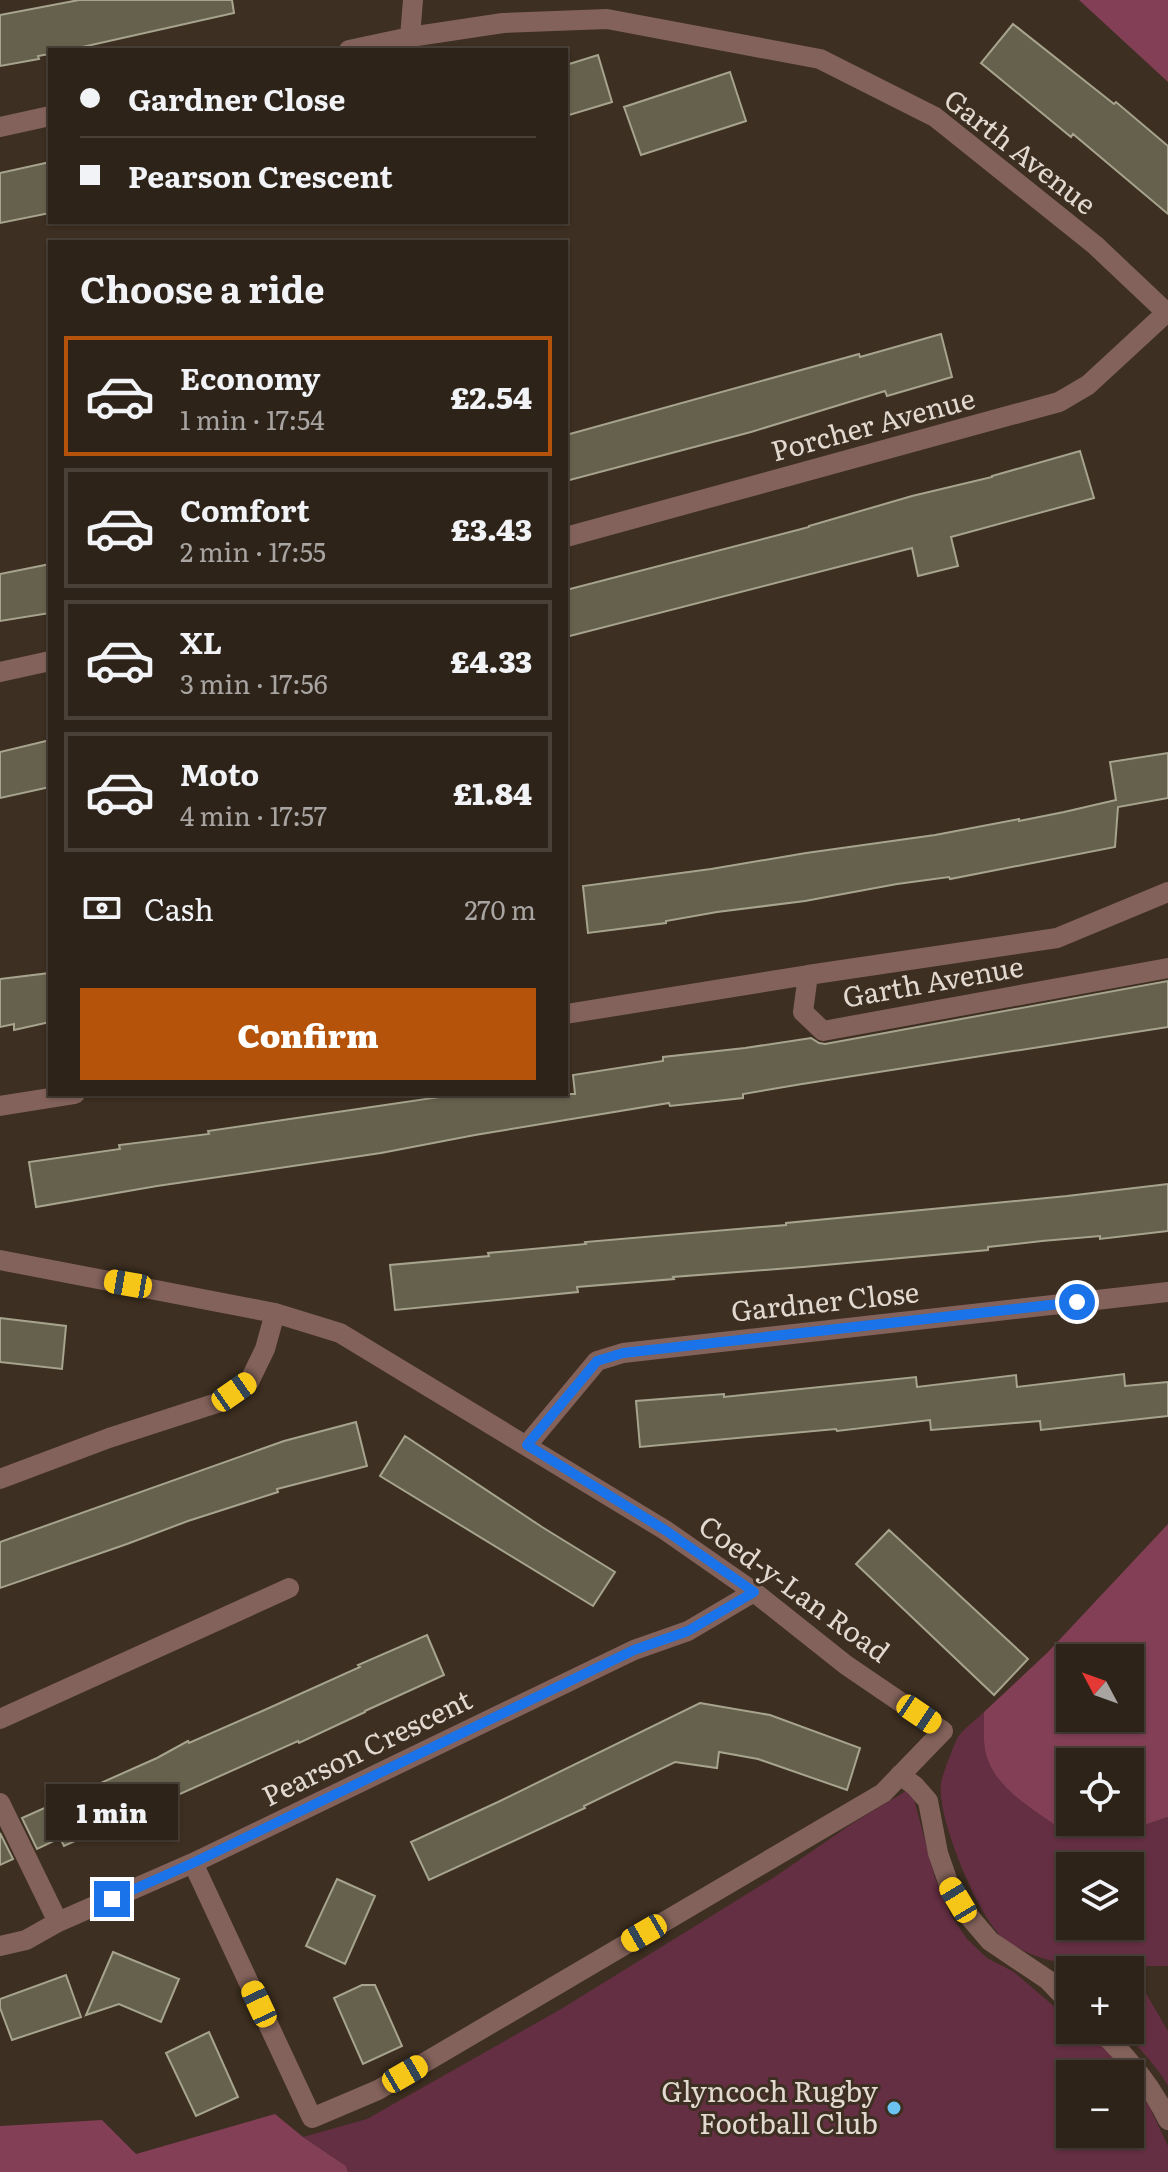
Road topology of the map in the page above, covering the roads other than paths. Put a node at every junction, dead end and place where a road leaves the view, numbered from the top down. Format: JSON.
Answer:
{"nodes":[{"id":1,"x":413,"y":0,"type":"edge"},
{"id":2,"x":410,"y":37,"type":"junction"},
{"id":3,"x":358,"y":48,"type":"edge"},
{"id":4,"x":48,"y":116,"type":"edge"},
{"id":5,"x":0,"y":127,"type":"edge"},
{"id":6,"x":1167,"y":313,"type":"edge"},
{"id":7,"x":568,"y":536,"type":"edge"},
{"id":8,"x":48,"y":661,"type":"edge"},
{"id":9,"x":0,"y":672,"type":"edge"},
{"id":10,"x":1168,"y":892,"type":"edge"},
{"id":11,"x":1168,"y":968,"type":"edge"},
{"id":12,"x":808,"y":975,"type":"junction"},
{"id":13,"x":568,"y":1014,"type":"edge"},
{"id":14,"x":62,"y":1096,"type":"edge"},
{"id":15,"x":0,"y":1106,"type":"edge"},
{"id":16,"x":0,"y":1260,"type":"edge"},
{"id":17,"x":1168,"y":1292,"type":"edge"},
{"id":18,"x":275,"y":1313,"type":"junction"},
{"id":19,"x":527,"y":1445,"type":"junction"},
{"id":20,"x":0,"y":1479,"type":"edge"},
{"id":21,"x":289,"y":1588,"type":"dead end"},
{"id":22,"x":754,"y":1592,"type":"junction"},
{"id":23,"x":0,"y":1719,"type":"edge"},
{"id":24,"x":900,"y":1775,"type":"junction"},
{"id":25,"x":0,"y":1803,"type":"edge"},
{"id":26,"x":193,"y":1863,"type":"junction"},
{"id":27,"x":58,"y":1922,"type":"junction"},
{"id":28,"x":0,"y":1946,"type":"edge"},
{"id":29,"x":1056,"y":1988,"type":"edge"},
{"id":30,"x":1113,"y":2044,"type":"edge"},
{"id":31,"x":1168,"y":2120,"type":"edge"}],
"edges":[{"from":1,"to":2,"type":"street"},
{"from":2,"to":3,"type":"street","name":"Garth Avenue"},
{"from":2,"to":6,"type":"street","name":"Garth Avenue"},
{"from":4,"to":5,"type":"street"},
{"from":6,"to":7,"type":"street","name":"Porcher Avenue"},
{"from":8,"to":9,"type":"street"},
{"from":10,"to":12,"type":"street"},
{"from":11,"to":12,"type":"street","name":"Garth Avenue"},
{"from":12,"to":13,"type":"street","name":"Garth Avenue"},
{"from":14,"to":15,"type":"street"},
{"from":16,"to":18,"type":"street","name":"Coed-y-Lan Road"},
{"from":17,"to":19,"type":"street","name":"Gardner Close"},
{"from":18,"to":19,"type":"street","name":"Coed-y-Lan Road"},
{"from":18,"to":20,"type":"street"},
{"from":19,"to":22,"type":"street","name":"Coed-y-Lan Road"},
{"from":21,"to":23,"type":"street"},
{"from":22,"to":24,"type":"street","name":"Coed-y-Lan Road"},
{"from":22,"to":26,"type":"street","name":"Pearson Crescent"},
{"from":24,"to":26,"type":"street","name":"Coed-y-Lan Road"},
{"from":24,"to":29,"type":"street"},
{"from":25,"to":27,"type":"street"},
{"from":26,"to":27,"type":"street","name":"Pearson Crescent"},
{"from":27,"to":28,"type":"street","name":"Pearson Crescent"},
{"from":30,"to":31,"type":"street"}]}
